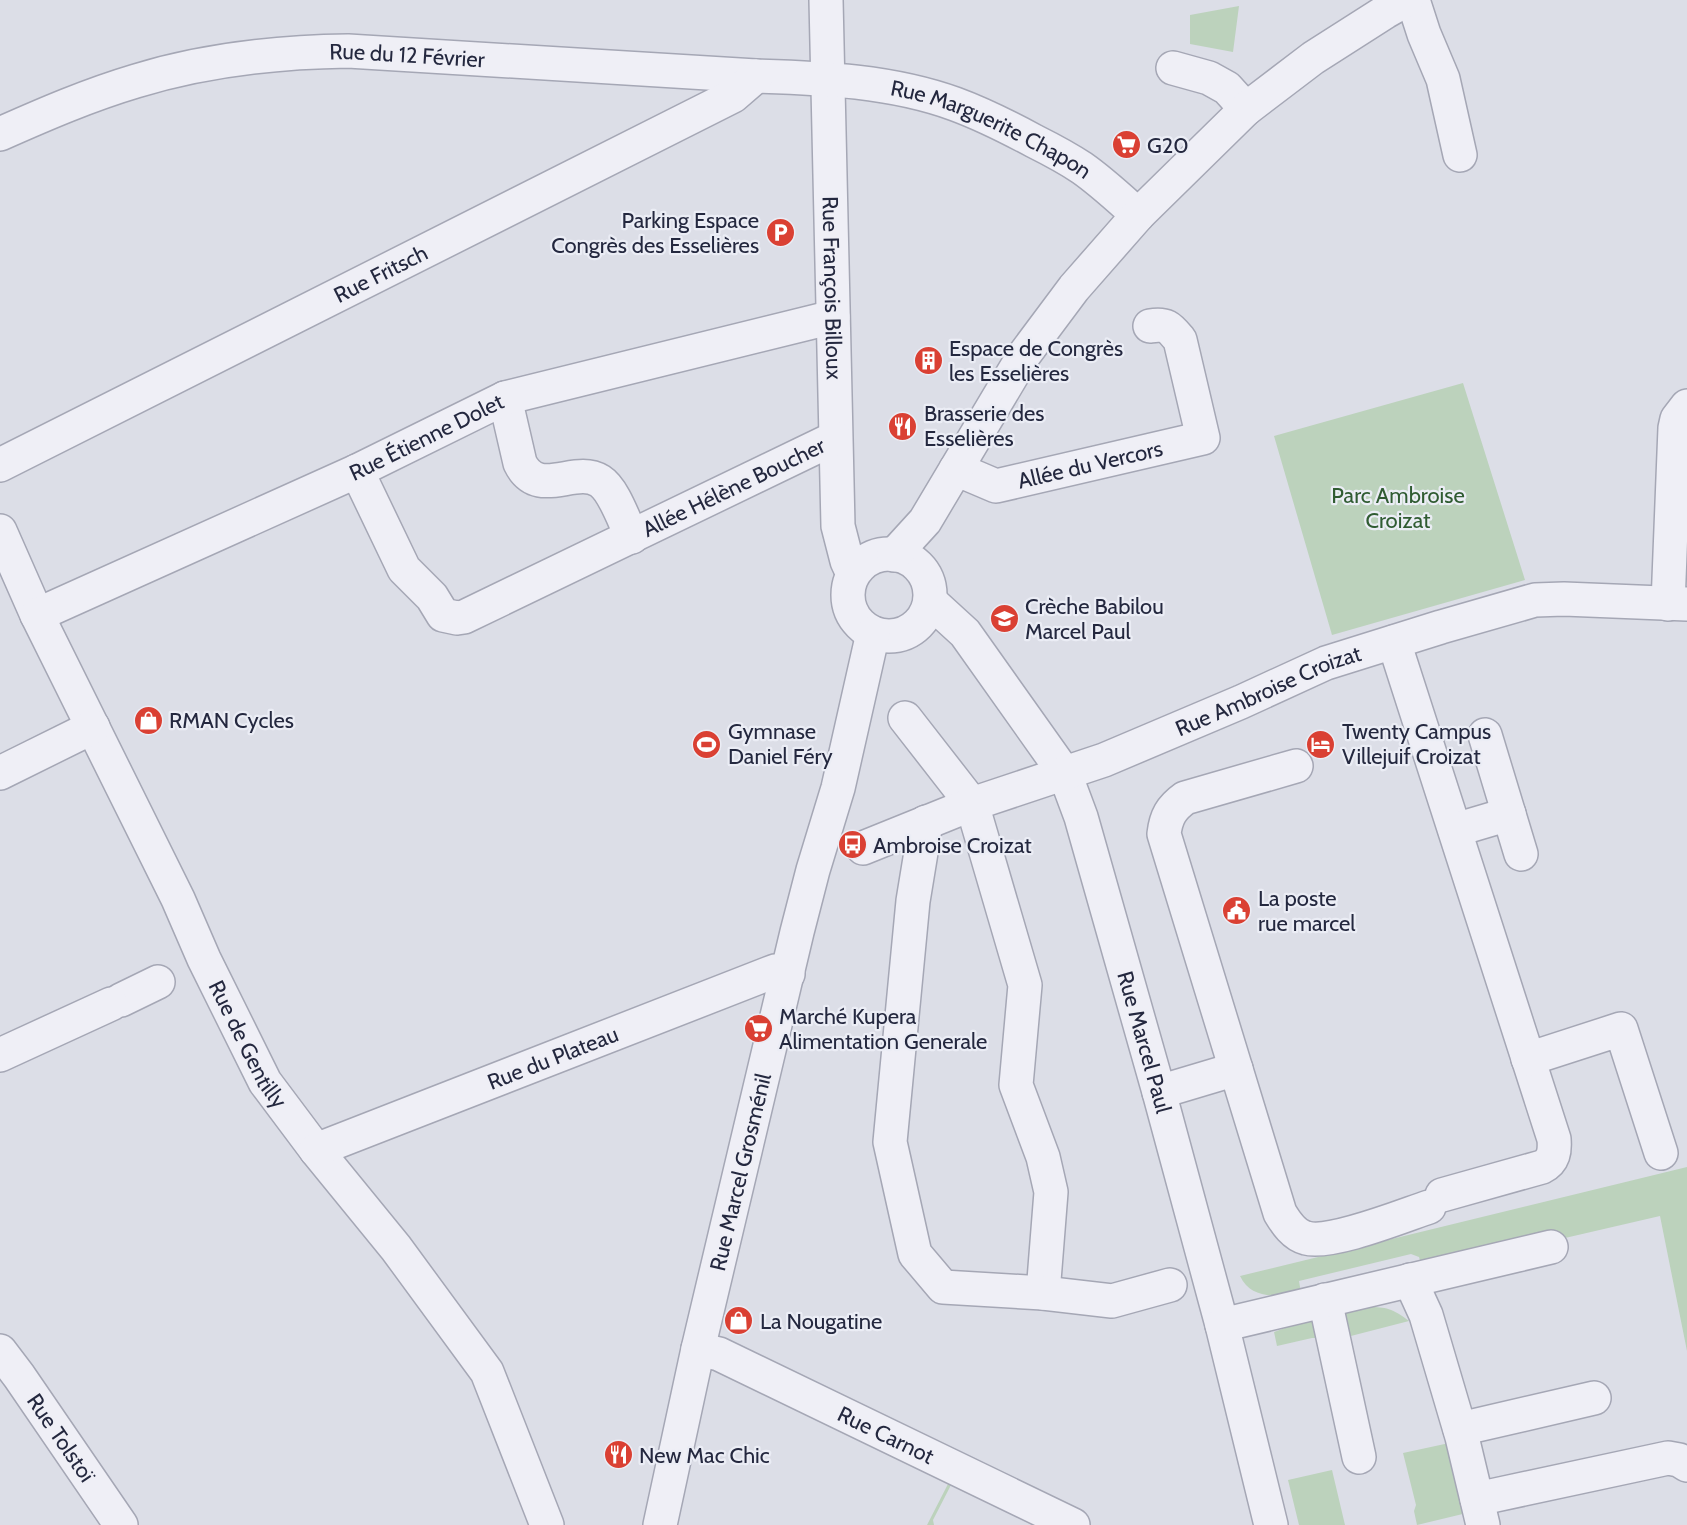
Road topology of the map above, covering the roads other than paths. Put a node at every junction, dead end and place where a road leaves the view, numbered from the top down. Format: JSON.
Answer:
{"nodes":[{"id":1,"x":826,"y":0,"type":"edge"},
{"id":2,"x":1406,"y":0,"type":"edge"},
{"id":3,"x":1413,"y":0,"type":"edge"},
{"id":4,"x":1173,"y":68,"type":"dead end"},
{"id":5,"x":756,"y":76,"type":"junction"},
{"id":6,"x":827,"y":79,"type":"junction"},
{"id":7,"x":1246,"y":110,"type":"junction"},
{"id":8,"x":0,"y":134,"type":"edge"},
{"id":9,"x":1460,"y":155,"type":"dead end"},
{"id":10,"x":1138,"y":215,"type":"junction"},
{"id":11,"x":833,"y":317,"type":"junction"},
{"id":12,"x":1150,"y":326,"type":"dead end"},
{"id":13,"x":505,"y":398,"type":"junction"},
{"id":14,"x":1687,"y":406,"type":"edge"},
{"id":15,"x":835,"y":438,"type":"junction"},
{"id":16,"x":0,"y":465,"type":"edge"},
{"id":17,"x":956,"y":469,"type":"junction"},
{"id":18,"x":357,"y":471,"type":"junction"},
{"id":19,"x":925,"y":521,"type":"junction"},
{"id":20,"x":632,"y":537,"type":"junction"},
{"id":21,"x":10,"y":554,"type":"edge"},
{"id":22,"x":894,"y":555,"type":"junction"},
{"id":23,"x":853,"y":574,"type":"junction"},
{"id":24,"x":927,"y":586,"type":"junction"},
{"id":25,"x":1678,"y":604,"type":"edge"},
{"id":26,"x":37,"y":615,"type":"junction"},
{"id":27,"x":873,"y":633,"type":"junction"},
{"id":28,"x":1394,"y":642,"type":"junction"},
{"id":29,"x":905,"y":718,"type":"dead end"},
{"id":30,"x":93,"y":727,"type":"junction"},
{"id":31,"x":1485,"y":735,"type":"dead end"},
{"id":32,"x":1296,"y":766,"type":"dead end"},
{"id":33,"x":0,"y":773,"type":"edge"},
{"id":34,"x":1065,"y":774,"type":"junction"},
{"id":35,"x":972,"y":804,"type":"junction"},
{"id":36,"x":1509,"y":814,"type":"junction"},
{"id":37,"x":926,"y":822,"type":"junction"},
{"id":38,"x":1455,"y":830,"type":"junction"},
{"id":39,"x":863,"y":848,"type":"dead end"},
{"id":40,"x":1521,"y":854,"type":"dead end"},
{"id":41,"x":788,"y":974,"type":"junction"},
{"id":42,"x":158,"y":982,"type":"dead end"},
{"id":43,"x":0,"y":1055,"type":"edge"},
{"id":44,"x":1528,"y":1059,"type":"junction"},
{"id":45,"x":1236,"y":1070,"type":"junction"},
{"id":46,"x":1159,"y":1092,"type":"junction"},
{"id":47,"x":316,"y":1150,"type":"junction"},
{"id":48,"x":1661,"y":1153,"type":"dead end"},
{"id":49,"x":1551,"y":1247,"type":"dead end"},
{"id":50,"x":1410,"y":1280,"type":"junction"},
{"id":51,"x":1170,"y":1285,"type":"dead end"},
{"id":52,"x":1043,"y":1293,"type":"junction"},
{"id":53,"x":1325,"y":1300,"type":"junction"},
{"id":54,"x":1222,"y":1325,"type":"junction"},
{"id":55,"x":698,"y":1349,"type":"junction"},
{"id":56,"x":6,"y":1369,"type":"edge"},
{"id":57,"x":1594,"y":1398,"type":"dead end"},
{"id":58,"x":1460,"y":1429,"type":"junction"},
{"id":59,"x":1359,"y":1456,"type":"dead end"},
{"id":60,"x":1687,"y":1465,"type":"edge"},
{"id":61,"x":1480,"y":1512,"type":"edge"},
{"id":62,"x":121,"y":1525,"type":"edge"},
{"id":63,"x":547,"y":1525,"type":"edge"},
{"id":64,"x":660,"y":1525,"type":"edge"},
{"id":65,"x":1073,"y":1525,"type":"edge"},
{"id":66,"x":1271,"y":1525,"type":"edge"}],
"edges":[{"from":1,"to":6,"type":"street","name":"Rue François Billoux"},
{"from":2,"to":7,"type":"street"},
{"from":3,"to":9,"type":"street"},
{"from":4,"to":7,"type":"street"},
{"from":5,"to":6,"type":"street","name":"Rue du 12 Février"},
{"from":5,"to":8,"type":"street","name":"Rue du 12 Février"},
{"from":5,"to":16,"type":"street","name":"Rue Fritsch"},
{"from":6,"to":10,"type":"street","name":"Rue Marguerite Chapon"},
{"from":6,"to":11,"type":"street","name":"Rue François Billoux"},
{"from":7,"to":10,"type":"street"},
{"from":10,"to":17,"type":"street"},
{"from":11,"to":13,"type":"street","name":"Rue Étienne Dolet"},
{"from":11,"to":15,"type":"street","name":"Rue François Billoux"},
{"from":12,"to":17,"type":"street","name":"Allée du Vercors"},
{"from":13,"to":18,"type":"street","name":"Rue Étienne Dolet"},
{"from":13,"to":20,"type":"street","name":"Allée Hélène Boucher"},
{"from":14,"to":25,"type":"street"},
{"from":15,"to":20,"type":"street","name":"Allée Hélène Boucher"},
{"from":15,"to":23,"type":"street","name":"Rue François Billoux"},
{"from":17,"to":19,"type":"street"},
{"from":18,"to":20,"type":"street","name":"Allée Hélène Boucher"},
{"from":18,"to":26,"type":"street","name":"Rue Étienne Dolet"},
{"from":19,"to":22,"type":"street"},
{"from":19,"to":24,"type":"street"},
{"from":21,"to":26,"type":"street","name":"Rue de Gentilly"},
{"from":22,"to":23,"type":"street"},
{"from":22,"to":24,"type":"street"},
{"from":23,"to":27,"type":"street"},
{"from":24,"to":27,"type":"street"},
{"from":24,"to":34,"type":"street","name":"Rue Marcel Paul"},
{"from":25,"to":28,"type":"street","name":"Rue Ambroise Croizat"},
{"from":26,"to":30,"type":"street","name":"Rue de Gentilly"},
{"from":27,"to":41,"type":"street","name":"Rue Marcel Grosménil"},
{"from":28,"to":34,"type":"street","name":"Rue Ambroise Croizat"},
{"from":28,"to":38,"type":"street"},
{"from":29,"to":35,"type":"street"},
{"from":30,"to":33,"type":"street"},
{"from":30,"to":47,"type":"street","name":"Rue de Gentilly"},
{"from":31,"to":36,"type":"street"},
{"from":32,"to":45,"type":"street"},
{"from":34,"to":35,"type":"street","name":"Rue Ambroise Croizat"},
{"from":34,"to":46,"type":"street","name":"Rue Marcel Paul"},
{"from":35,"to":37,"type":"street","name":"Rue Ambroise Croizat"},
{"from":35,"to":52,"type":"street"},
{"from":36,"to":38,"type":"street"},
{"from":36,"to":40,"type":"street"},
{"from":37,"to":39,"type":"street","name":"Rue Ambroise Croizat"},
{"from":37,"to":52,"type":"street"},
{"from":38,"to":44,"type":"street"},
{"from":41,"to":47,"type":"street","name":"Rue du Plateau"},
{"from":41,"to":55,"type":"street","name":"Rue Marcel Grosménil"},
{"from":42,"to":43,"type":"street"},
{"from":44,"to":45,"type":"street"},
{"from":44,"to":48,"type":"street"},
{"from":45,"to":46,"type":"street"},
{"from":46,"to":54,"type":"street","name":"Rue Marcel Paul"},
{"from":47,"to":63,"type":"street","name":"Rue de Gentilly"},
{"from":49,"to":50,"type":"street"},
{"from":50,"to":53,"type":"street"},
{"from":50,"to":58,"type":"street"},
{"from":51,"to":52,"type":"street"},
{"from":53,"to":54,"type":"street"},
{"from":53,"to":59,"type":"street"},
{"from":54,"to":66,"type":"street","name":"Rue Marcel Paul"},
{"from":55,"to":64,"type":"street","name":"Rue Marcel Grosménil"},
{"from":55,"to":65,"type":"street","name":"Rue Carnot"},
{"from":56,"to":62,"type":"street","name":"Rue Tolstoï"},
{"from":57,"to":58,"type":"street"},
{"from":58,"to":61,"type":"street"},
{"from":60,"to":61,"type":"street"}]}
